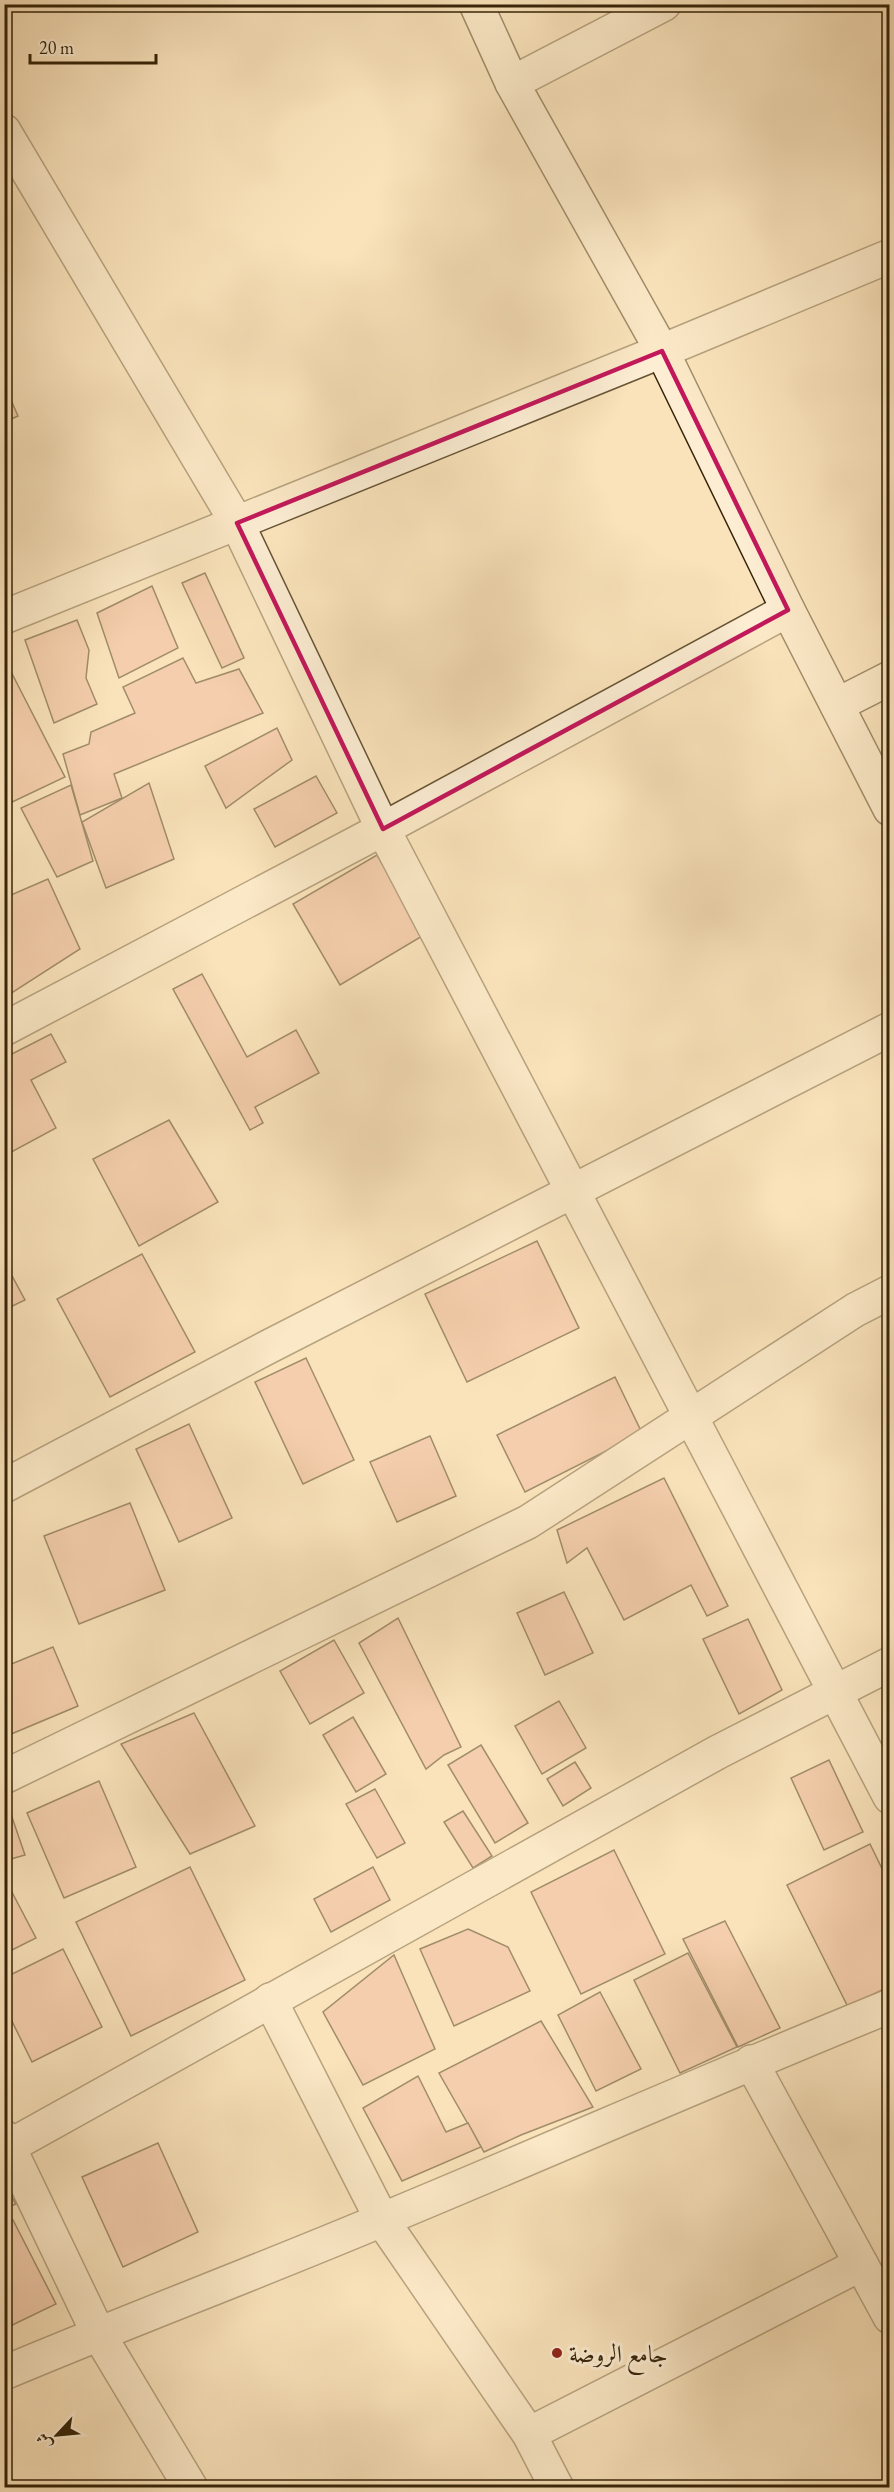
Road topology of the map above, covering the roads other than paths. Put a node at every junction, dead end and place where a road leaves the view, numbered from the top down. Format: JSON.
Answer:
{"nodes":[{"id":1,"x":476,"y":4,"type":"edge"},
{"id":2,"x":664,"y":4,"type":"edge"},
{"id":3,"x":512,"y":83,"type":"junction"},
{"id":4,"x":4,"y":131,"type":"edge"},
{"id":5,"x":890,"y":256,"type":"edge"},
{"id":6,"x":662,"y":351,"type":"junction"},
{"id":7,"x":237,"y":523,"type":"junction"},
{"id":8,"x":788,"y":610,"type":"junction"},
{"id":9,"x":4,"y":617,"type":"edge"},
{"id":10,"x":890,"y":678,"type":"edge"},
{"id":11,"x":837,"y":705,"type":"junction"},
{"id":12,"x":890,"y":808,"type":"edge"},
{"id":13,"x":383,"y":829,"type":"junction"},
{"id":14,"x":4,"y":1029,"type":"edge"},
{"id":15,"x":890,"y":1029,"type":"edge"},
{"id":16,"x":574,"y":1191,"type":"junction"},
{"id":17,"x":890,"y":1292,"type":"edge"},
{"id":18,"x":691,"y":1416,"type":"junction"},
{"id":19,"x":4,"y":1486,"type":"edge"},
{"id":20,"x":890,"y":1664,"type":"edge"},
{"id":21,"x":835,"y":1692,"type":"junction"},
{"id":22,"x":4,"y":1777,"type":"edge"},
{"id":23,"x":890,"y":1797,"type":"edge"},
{"id":24,"x":270,"y":2000,"type":"junction"},
{"id":25,"x":890,"y":2006,"type":"edge"},
{"id":26,"x":751,"y":2062,"type":"junction"},
{"id":27,"x":7,"y":2142,"type":"edge"},
{"id":28,"x":382,"y":2220,"type":"junction"},
{"id":29,"x":861,"y":2264,"type":"junction"},
{"id":30,"x":890,"y":2318,"type":"edge"},
{"id":31,"x":98,"y":2333,"type":"junction"},
{"id":32,"x":4,"y":2373,"type":"edge"},
{"id":33,"x":529,"y":2434,"type":"junction"},
{"id":34,"x":191,"y":2487,"type":"edge"},
{"id":35,"x":557,"y":2487,"type":"edge"}],
"edges":[{"from":1,"to":3,"type":"street"},
{"from":2,"to":3,"type":"street"},
{"from":3,"to":6,"type":"street"},
{"from":4,"to":7,"type":"street"},
{"from":5,"to":6,"type":"street"},
{"from":6,"to":7,"type":"street"},
{"from":6,"to":8,"type":"street"},
{"from":7,"to":9,"type":"street"},
{"from":7,"to":13,"type":"street"},
{"from":8,"to":11,"type":"street"},
{"from":8,"to":13,"type":"street"},
{"from":10,"to":11,"type":"street"},
{"from":11,"to":12,"type":"street"},
{"from":13,"to":14,"type":"street"},
{"from":13,"to":16,"type":"street"},
{"from":15,"to":16,"type":"street"},
{"from":16,"to":18,"type":"street"},
{"from":16,"to":19,"type":"street"},
{"from":17,"to":18,"type":"street"},
{"from":18,"to":21,"type":"street"},
{"from":18,"to":22,"type":"street"},
{"from":20,"to":21,"type":"street"},
{"from":21,"to":23,"type":"street"},
{"from":21,"to":24,"type":"street"},
{"from":24,"to":27,"type":"street"},
{"from":24,"to":28,"type":"street"},
{"from":25,"to":26,"type":"street"},
{"from":26,"to":28,"type":"street"},
{"from":26,"to":29,"type":"street"},
{"from":27,"to":31,"type":"street"},
{"from":28,"to":31,"type":"street"},
{"from":28,"to":33,"type":"street"},
{"from":29,"to":30,"type":"street"},
{"from":29,"to":33,"type":"street"},
{"from":31,"to":32,"type":"street"},
{"from":31,"to":34,"type":"street"},
{"from":33,"to":35,"type":"street"}]}
